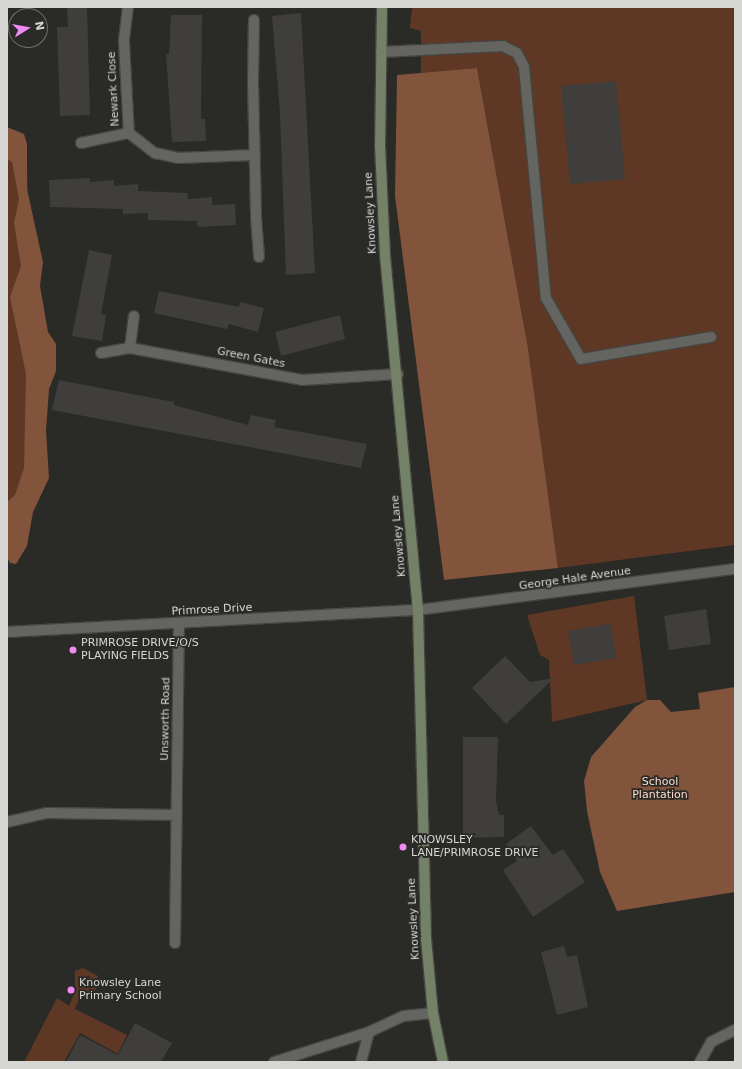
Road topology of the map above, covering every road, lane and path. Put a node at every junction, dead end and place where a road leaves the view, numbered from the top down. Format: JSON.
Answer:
{"nodes":[{"id":1,"x":128,"y":7,"type":"edge"},
{"id":2,"x":382,"y":7,"type":"edge"},
{"id":3,"x":254,"y":20,"type":"dead end"},
{"id":4,"x":381,"y":52,"type":"junction"},
{"id":5,"x":129,"y":133,"type":"junction"},
{"id":6,"x":81,"y":143,"type":"dead end"},
{"id":7,"x":255,"y":155,"type":"junction"},
{"id":8,"x":259,"y":257,"type":"dead end"},
{"id":9,"x":134,"y":316,"type":"dead end"},
{"id":10,"x":711,"y":337,"type":"dead end"},
{"id":11,"x":130,"y":348,"type":"junction"},
{"id":12,"x":101,"y":354,"type":"dead end"},
{"id":13,"x":398,"y":374,"type":"junction"},
{"id":14,"x":735,"y":569,"type":"edge"},
{"id":15,"x":418,"y":610,"type":"junction"},
{"id":16,"x":179,"y":623,"type":"junction"},
{"id":17,"x":7,"y":632,"type":"edge"},
{"id":18,"x":177,"y":815,"type":"junction"},
{"id":19,"x":7,"y":822,"type":"edge"},
{"id":20,"x":176,"y":943,"type":"dead end"},
{"id":21,"x":433,"y":1013,"type":"junction"},
{"id":22,"x":735,"y":1030,"type":"edge"},
{"id":23,"x":369,"y":1032,"type":"junction"},
{"id":24,"x":274,"y":1062,"type":"edge"},
{"id":25,"x":361,"y":1062,"type":"edge"},
{"id":26,"x":443,"y":1062,"type":"edge"},
{"id":27,"x":700,"y":1062,"type":"edge"}],
"edges":[{"from":1,"to":5,"type":"street","name":"Newark Close"},
{"from":2,"to":4,"type":"main road","name":"Knowsley Lane"},
{"from":3,"to":7,"type":"street"},
{"from":4,"to":10,"type":"street"},
{"from":4,"to":13,"type":"main road","name":"Knowsley Lane"},
{"from":5,"to":6,"type":"street"},
{"from":5,"to":7,"type":"street","name":"Newark Close"},
{"from":7,"to":8,"type":"street"},
{"from":9,"to":11,"type":"street"},
{"from":11,"to":12,"type":"street","name":"Green Gates"},
{"from":11,"to":13,"type":"street","name":"Green Gates"},
{"from":13,"to":15,"type":"main road","name":"Knowsley Lane"},
{"from":14,"to":15,"type":"street","name":"George Hale Avenue"},
{"from":15,"to":16,"type":"street","name":"Primrose Drive"},
{"from":15,"to":21,"type":"main road","name":"Knowsley Lane"},
{"from":16,"to":17,"type":"street","name":"Primrose Drive"},
{"from":16,"to":18,"type":"street","name":"Unsworth Road"},
{"from":18,"to":19,"type":"street"},
{"from":18,"to":20,"type":"street","name":"Unsworth Road"},
{"from":21,"to":23,"type":"street"},
{"from":21,"to":26,"type":"main road","name":"Knowsley Lane"},
{"from":22,"to":27,"type":"street"},
{"from":23,"to":24,"type":"street"},
{"from":23,"to":25,"type":"street"}]}
